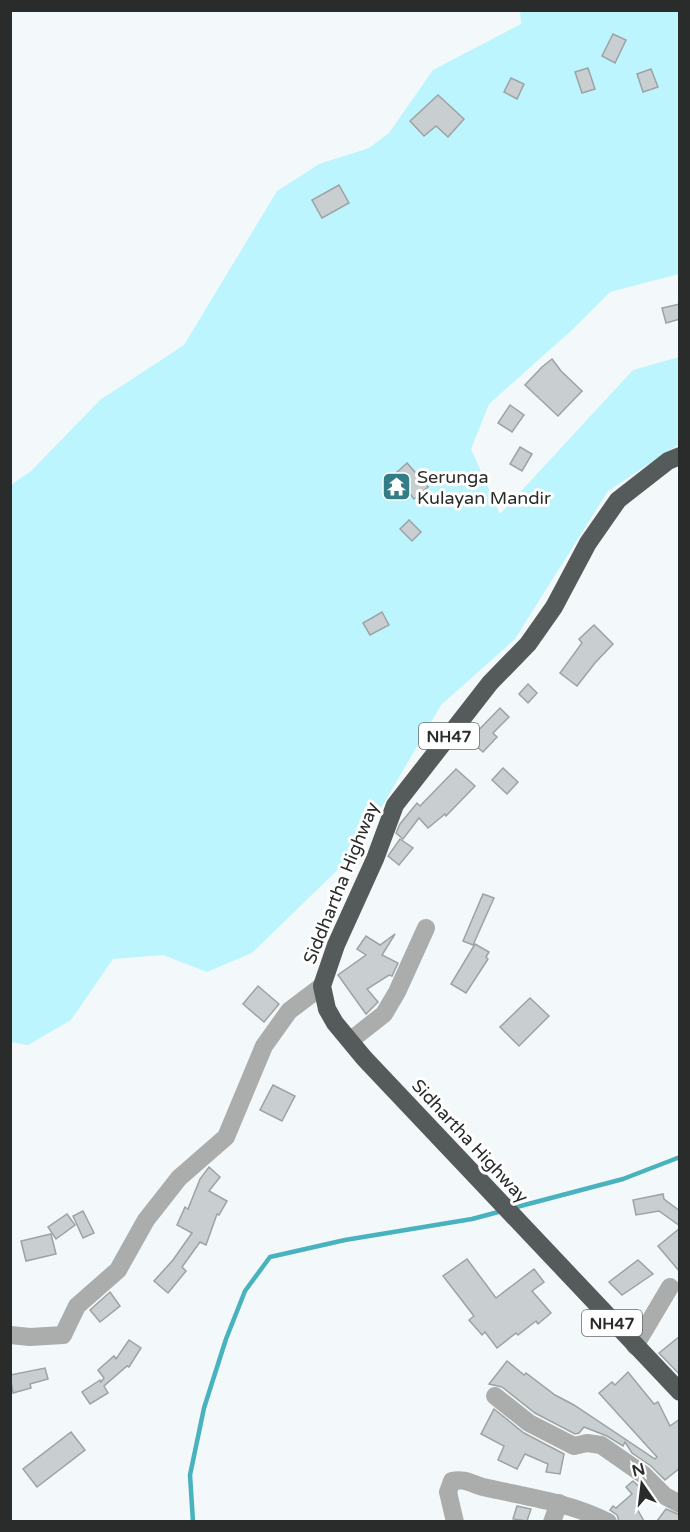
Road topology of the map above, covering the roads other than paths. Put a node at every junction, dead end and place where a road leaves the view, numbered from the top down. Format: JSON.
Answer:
{"nodes":[{"id":1,"x":680,"y":456,"type":"edge"},
{"id":2,"x":426,"y":928,"type":"dead end"},
{"id":3,"x":322,"y":986,"type":"junction"},
{"id":4,"x":351,"y":1040,"type":"junction"},
{"id":5,"x":364,"y":1058,"type":"joint"},
{"id":6,"x":670,"y":1287,"type":"dead end"},
{"id":7,"x":10,"y":1335,"type":"edge"},
{"id":8,"x":635,"y":1346,"type":"junction"},
{"id":9,"x":680,"y":1392,"type":"edge"},
{"id":10,"x":495,"y":1396,"type":"dead end"},
{"id":11,"x":559,"y":1503,"type":"junction"},
{"id":12,"x":680,"y":1504,"type":"edge"},
{"id":13,"x":455,"y":1521,"type":"edge"},
{"id":14,"x":552,"y":1521,"type":"edge"},
{"id":15,"x":608,"y":1521,"type":"edge"}],
"edges":[{"from":1,"to":3,"type":"highway","name":"Siddhartha Highway","number":"NH47"},
{"from":2,"to":4,"type":"street"},
{"from":3,"to":4,"type":"highway","name":"Siddhartha Highway","number":"NH47"},
{"from":3,"to":7,"type":"street"},
{"from":4,"to":5,"type":"highway","name":"Siddhartha Highway","number":"NH47"},
{"from":5,"to":8,"type":"highway","name":"Sidhartha Highway","number":"NH47"},
{"from":6,"to":8,"type":"street"},
{"from":8,"to":9,"type":"highway","number":"NH47"},
{"from":10,"to":12,"type":"street"},
{"from":11,"to":13,"type":"street"},
{"from":11,"to":14,"type":"street"},
{"from":11,"to":15,"type":"street"}]}
